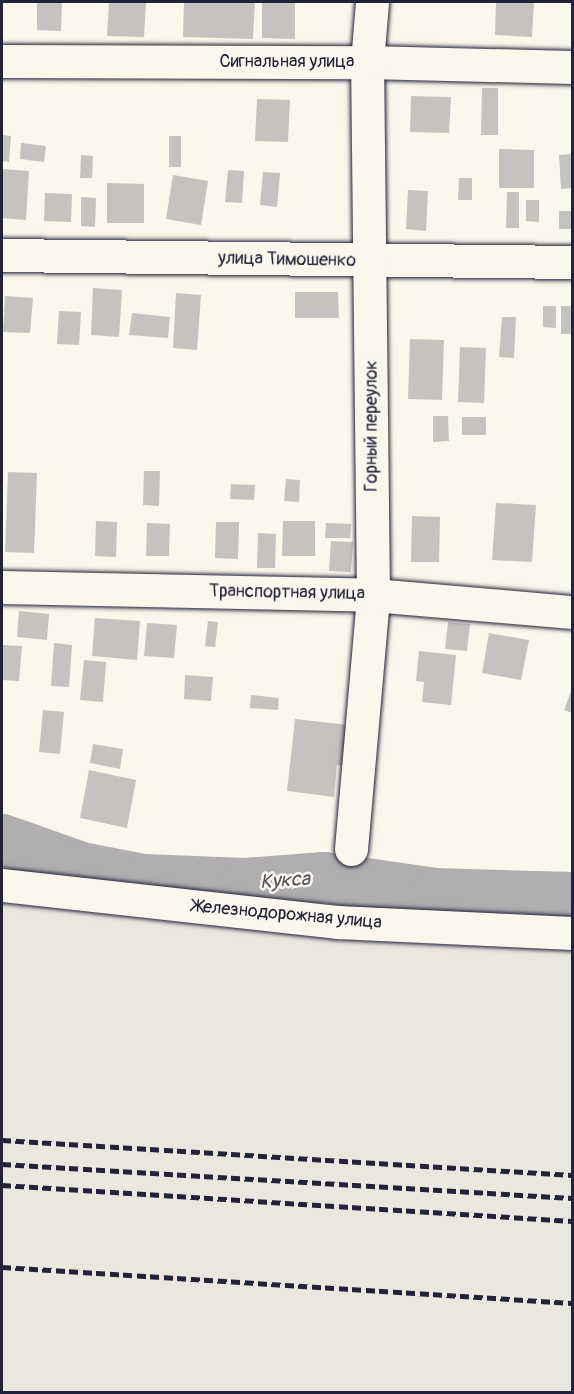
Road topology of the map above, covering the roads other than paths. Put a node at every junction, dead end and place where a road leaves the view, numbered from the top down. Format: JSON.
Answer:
{"nodes":[{"id":1,"x":372,"y":2,"type":"edge"},
{"id":2,"x":2,"y":61,"type":"edge"},
{"id":3,"x":367,"y":62,"type":"junction"},
{"id":4,"x":573,"y":67,"type":"edge"},
{"id":5,"x":2,"y":255,"type":"edge"},
{"id":6,"x":573,"y":261,"type":"edge"},
{"id":7,"x":372,"y":262,"type":"junction"},
{"id":8,"x":2,"y":587,"type":"edge"},
{"id":9,"x":373,"y":595,"type":"junction"},
{"id":10,"x":573,"y":612,"type":"edge"},
{"id":11,"x":351,"y":849,"type":"dead end"},
{"id":12,"x":2,"y":885,"type":"edge"},
{"id":13,"x":573,"y":933,"type":"edge"}],
"edges":[{"from":1,"to":3,"type":"street","name":"Горный переулок"},
{"from":2,"to":3,"type":"street","name":"Сигнальная улица"},
{"from":3,"to":4,"type":"street","name":"Сигнальная улица"},
{"from":3,"to":7,"type":"street","name":"Горный переулок"},
{"from":5,"to":7,"type":"street","name":"улица Тимошенко"},
{"from":6,"to":7,"type":"street","name":"улица Тимошенко"},
{"from":7,"to":9,"type":"street","name":"Горный переулок"},
{"from":8,"to":9,"type":"street","name":"Транспортная улица"},
{"from":9,"to":10,"type":"street","name":"Транспортная улица"},
{"from":9,"to":11,"type":"street","name":"Горный переулок"},
{"from":12,"to":13,"type":"street","name":"Железнодорожная улица"}]}
